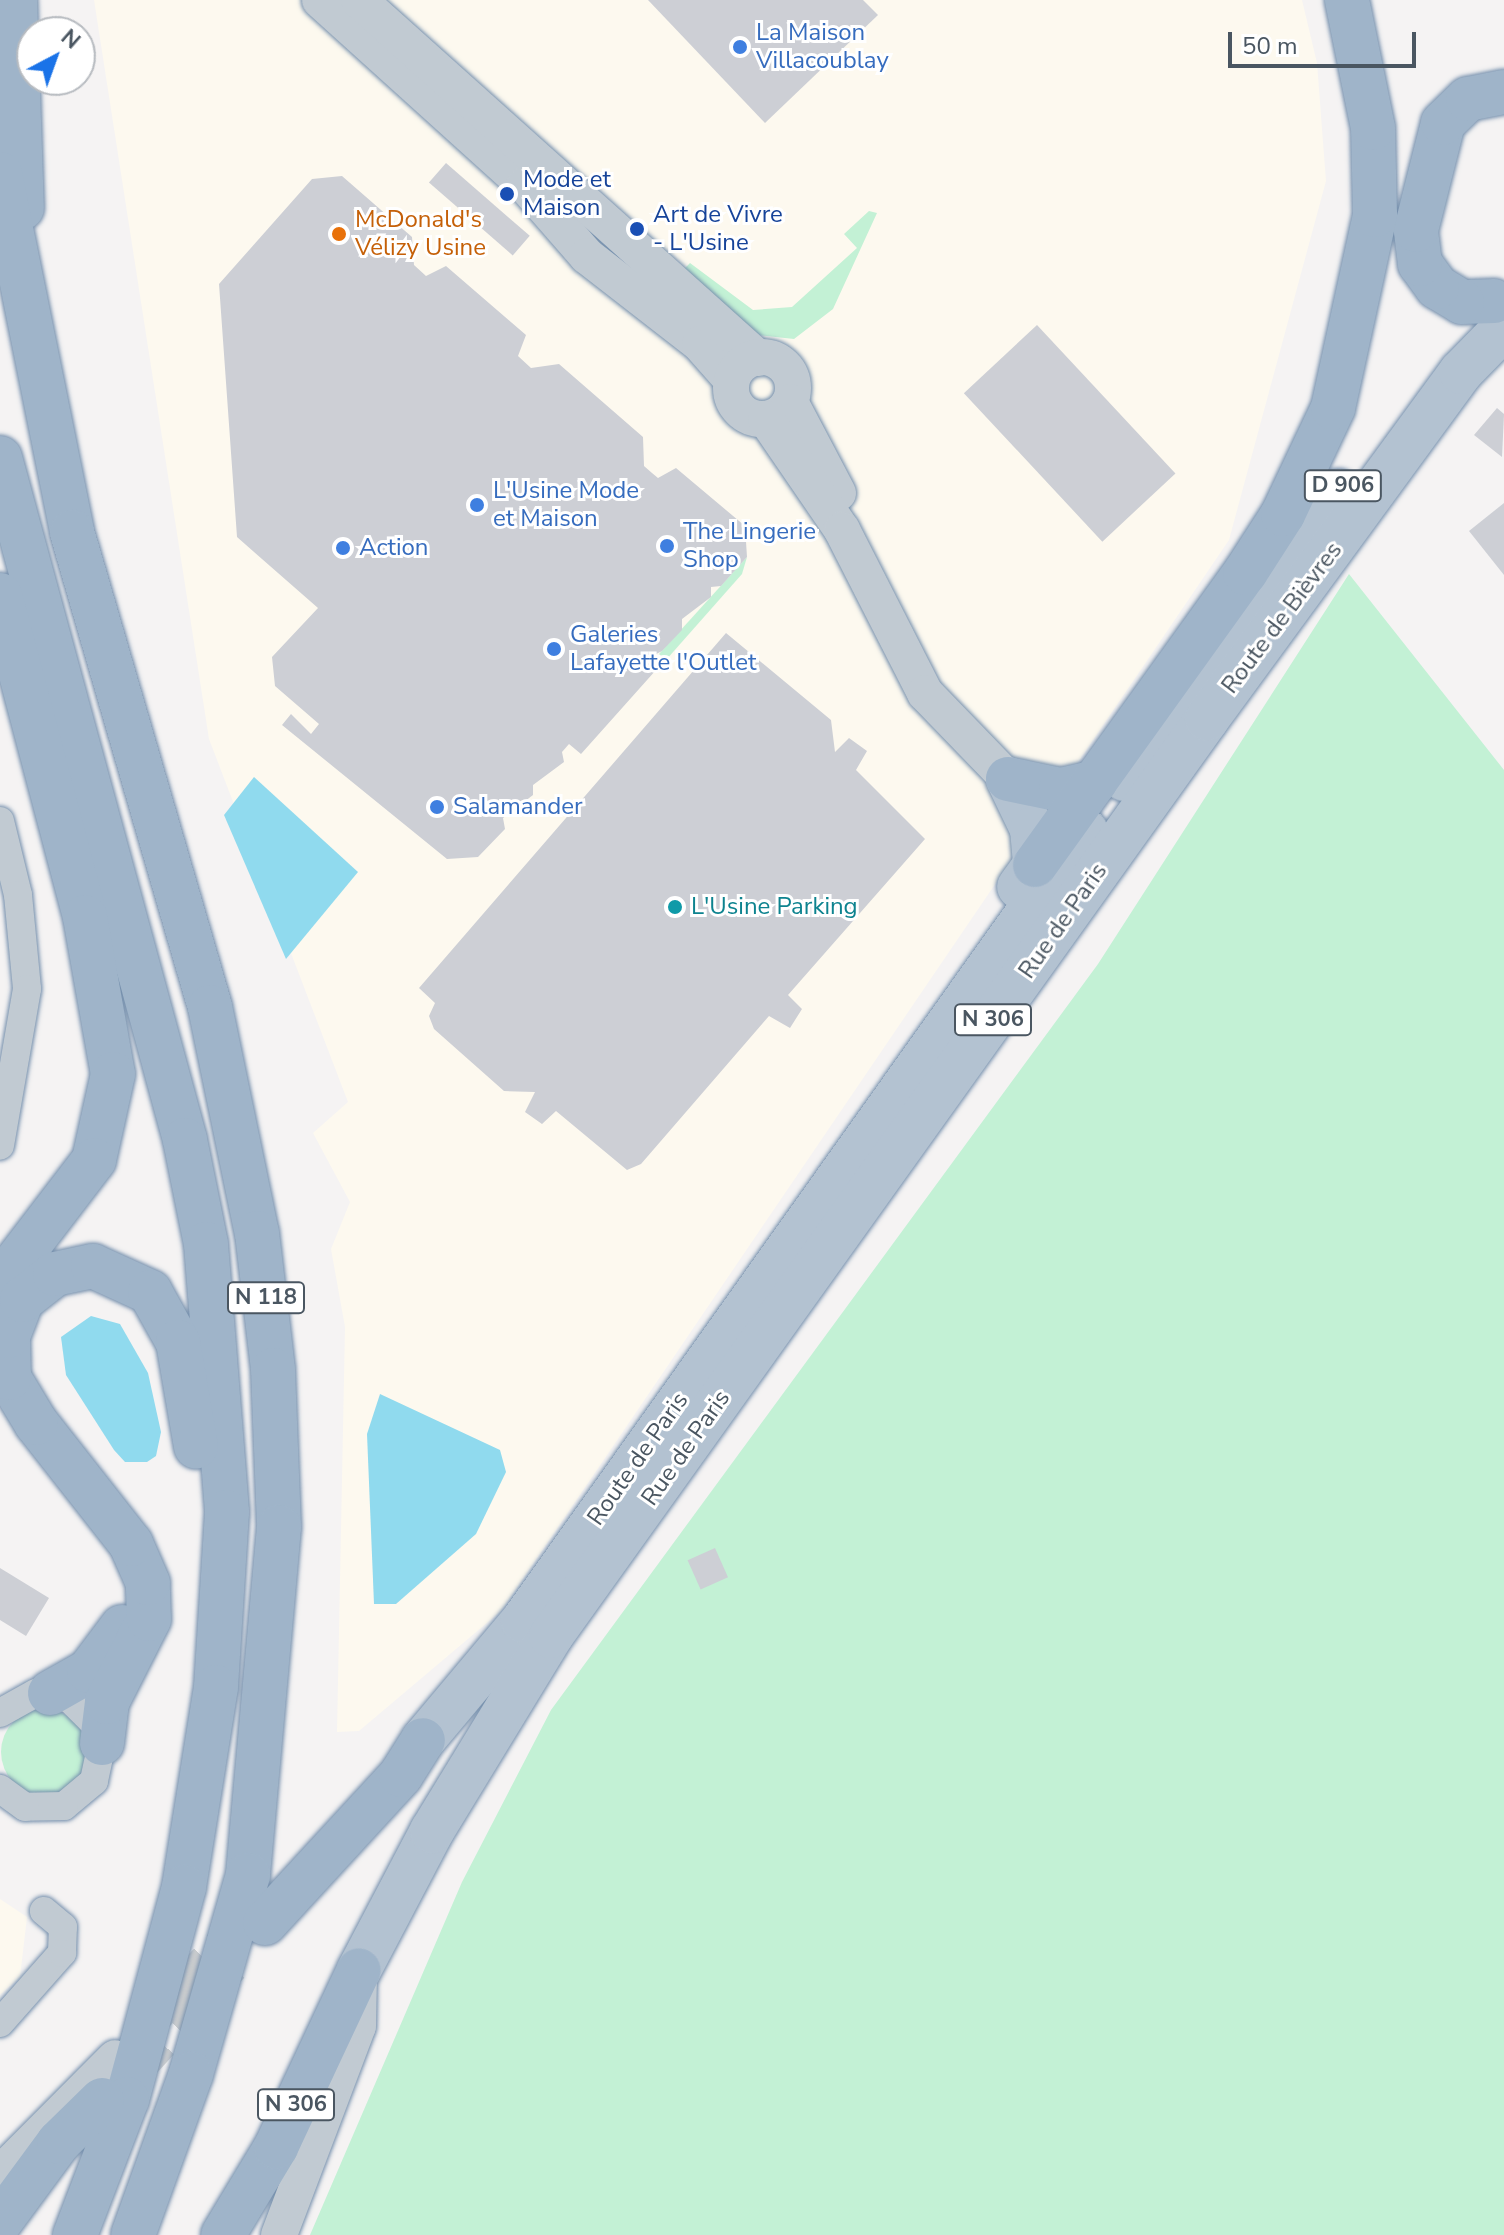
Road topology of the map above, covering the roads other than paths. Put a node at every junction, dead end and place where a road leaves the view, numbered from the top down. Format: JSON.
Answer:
{"nodes":[{"id":1,"x":15,"y":0,"type":"edge"},
{"id":2,"x":320,"y":0,"type":"edge"},
{"id":3,"x":359,"y":0,"type":"edge"},
{"id":4,"x":1347,"y":0,"type":"edge"},
{"id":5,"x":1504,"y":92,"type":"edge"},
{"id":6,"x":0,"y":174,"type":"edge"},
{"id":7,"x":1501,"y":307,"type":"edge"},
{"id":8,"x":744,"y":368,"type":"junction"},
{"id":9,"x":34,"y":370,"type":"junction"},
{"id":10,"x":778,"y":410,"type":"junction"},
{"id":11,"x":0,"y":458,"type":"edge"},
{"id":12,"x":0,"y":595,"type":"edge"},
{"id":13,"x":1199,"y":703,"type":"junction"},
{"id":14,"x":1008,"y":779,"type":"junction"},
{"id":15,"x":1095,"y":782,"type":"junction"},
{"id":16,"x":0,"y":821,"type":"edge"},
{"id":17,"x":1035,"y":865,"type":"junction"},
{"id":18,"x":104,"y":1011,"type":"junction"},
{"id":19,"x":0,"y":1146,"type":"edge"},
{"id":20,"x":840,"y":1169,"type":"junction"},
{"id":21,"x":0,"y":1249,"type":"edge"},
{"id":22,"x":0,"y":1283,"type":"edge"},
{"id":23,"x":0,"y":1420,"type":"edge"},
{"id":24,"x":24,"y":1693,"type":"edge"},
{"id":25,"x":0,"y":1713,"type":"edge"},
{"id":26,"x":423,"y":1740,"type":"joint"},
{"id":27,"x":102,"y":1743,"type":"junction"},
{"id":28,"x":205,"y":1780,"type":"junction"},
{"id":29,"x":0,"y":1789,"type":"edge"},
{"id":30,"x":268,"y":1909,"type":"tunnel mouth"},
{"id":31,"x":44,"y":1911,"type":"dead end"},
{"id":32,"x":359,"y":1970,"type":"junction"},
{"id":33,"x":0,"y":2023,"type":"edge"},
{"id":34,"x":115,"y":2058,"type":"tunnel mouth"},
{"id":35,"x":102,"y":2100,"type":"tunnel mouth"},
{"id":36,"x":0,"y":2174,"type":"edge"},
{"id":37,"x":0,"y":2222,"type":"edge"},
{"id":38,"x":75,"y":2235,"type":"edge"},
{"id":39,"x":133,"y":2235,"type":"edge"},
{"id":40,"x":223,"y":2235,"type":"edge"},
{"id":41,"x":279,"y":2235,"type":"edge"}],
"edges":[{"from":1,"to":9,"type":"highway"},
{"from":2,"to":8,"type":"street"},
{"from":3,"to":8,"type":"street"},
{"from":4,"to":15,"type":"highway"},
{"from":5,"to":7,"type":"highway"},
{"from":6,"to":9,"type":"highway","number":"N 118"},
{"from":7,"to":13,"type":"main road","number":"D 906"},
{"from":8,"to":10,"type":"street"},
{"from":8,"to":10,"type":"street"},
{"from":9,"to":39,"type":"highway","number":"N 118"},
{"from":10,"to":14,"type":"street"},
{"from":11,"to":28,"type":"highway","number":"N 118"},
{"from":12,"to":18,"type":"highway"},
{"from":13,"to":20,"type":"main road","name":"Rue de Paris","number":"N 306"},
{"from":13,"to":32,"type":"main road","name":"Rue de Paris","number":"N 306"},
{"from":14,"to":15,"type":"highway"},
{"from":14,"to":17,"type":"main road"},
{"from":15,"to":17,"type":"highway"},
{"from":16,"to":19,"type":"street"},
{"from":17,"to":20,"type":"main road"},
{"from":18,"to":21,"type":"highway"},
{"from":18,"to":22,"type":"highway"},
{"from":20,"to":26,"type":"main road","name":"Route de Paris","number":"N 306"},
{"from":23,"to":24,"type":"highway"},
{"from":24,"to":25,"type":"street"},
{"from":24,"to":27,"type":"street"},
{"from":26,"to":30,"type":"highway","number":"N 306"},
{"from":27,"to":28,"type":"highway"},
{"from":27,"to":29,"type":"street"},
{"from":28,"to":38,"type":"highway","number":"N 118"},
{"from":31,"to":33,"type":"street"},
{"from":32,"to":40,"type":"highway","number":"N 306"},
{"from":32,"to":41,"type":"street","name":"Rue de Paris"},
{"from":34,"to":36,"type":"street"},
{"from":35,"to":37,"type":"highway"}]}
